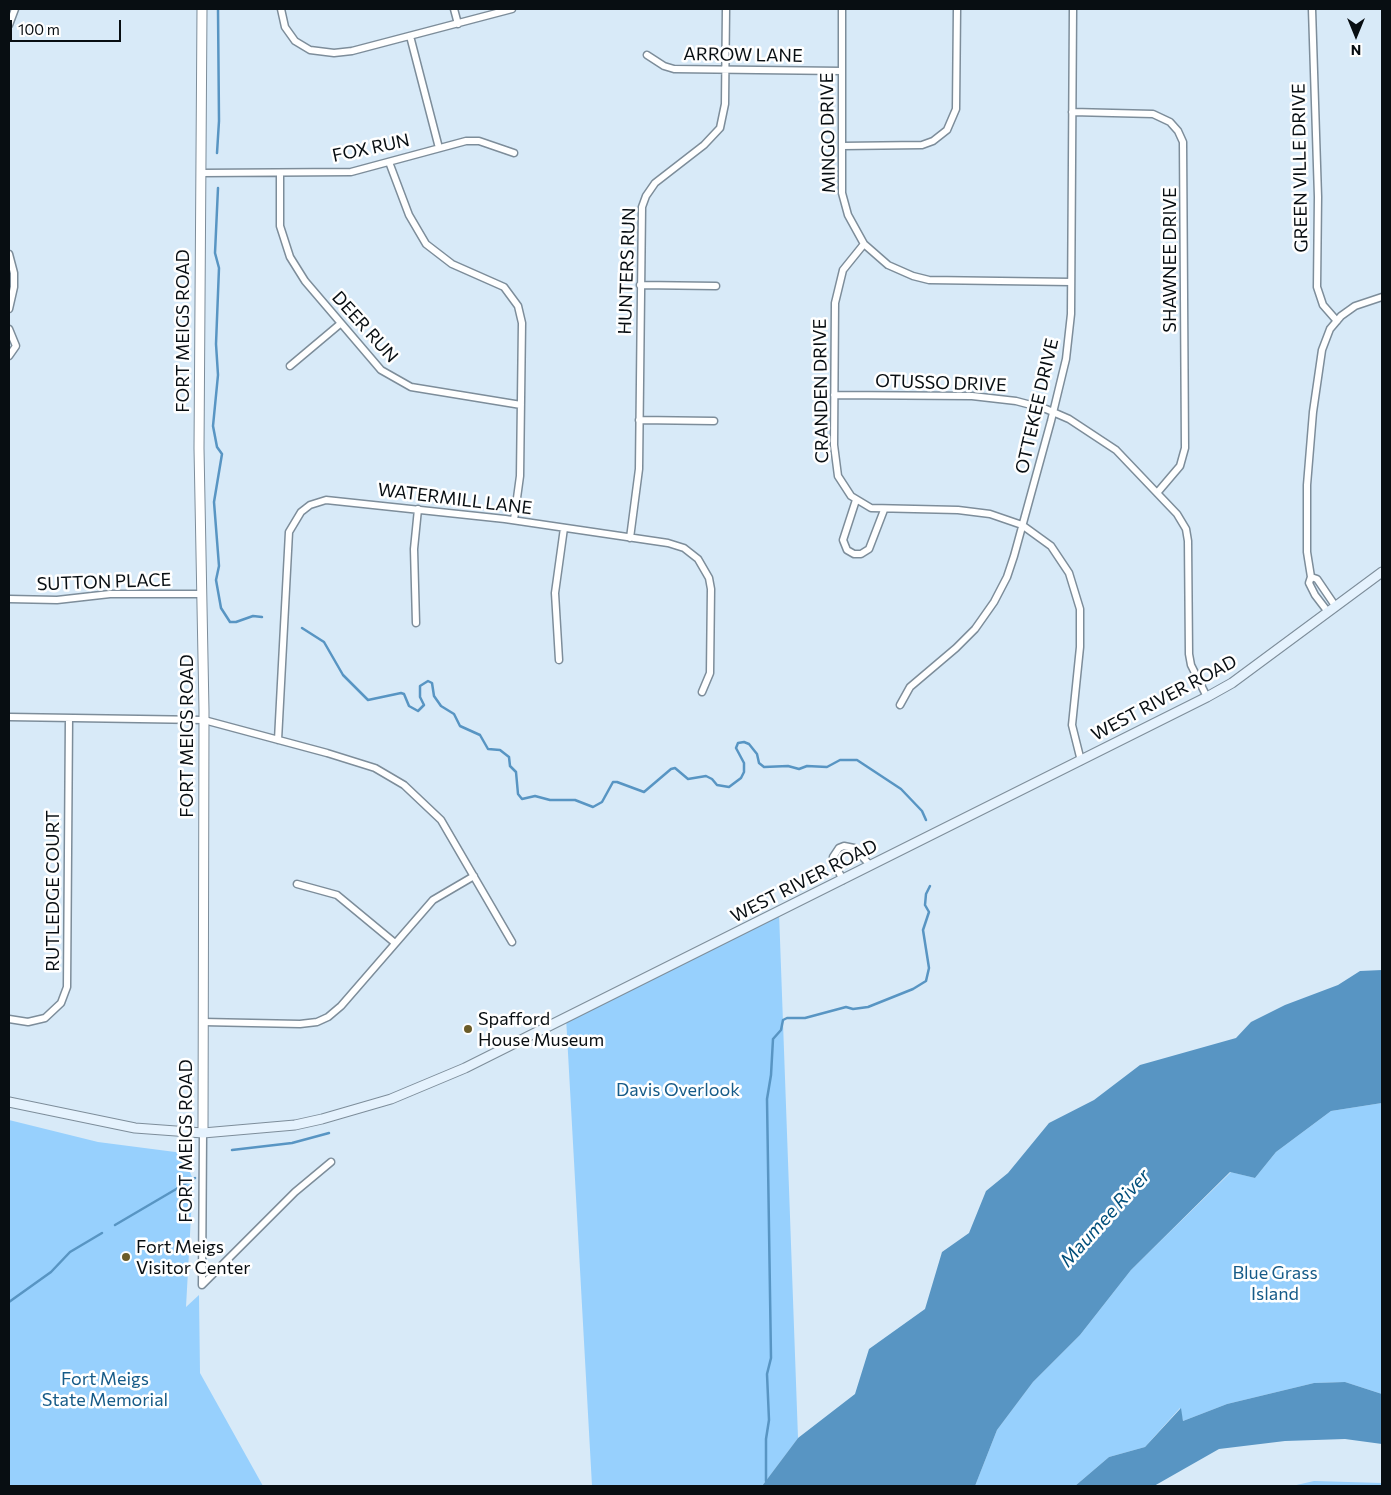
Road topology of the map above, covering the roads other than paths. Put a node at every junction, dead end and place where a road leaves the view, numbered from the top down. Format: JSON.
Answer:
{"nodes":[{"id":1,"x":15,"y":9,"type":"edge"},
{"id":2,"x":202,"y":9,"type":"edge"},
{"id":3,"x":282,"y":9,"type":"edge"},
{"id":4,"x":454,"y":9,"type":"edge"},
{"id":5,"x":512,"y":9,"type":"edge"},
{"id":6,"x":726,"y":9,"type":"edge"},
{"id":7,"x":842,"y":9,"type":"edge"},
{"id":8,"x":957,"y":9,"type":"edge"},
{"id":9,"x":1073,"y":9,"type":"edge"},
{"id":10,"x":1312,"y":9,"type":"edge"},
{"id":11,"x":458,"y":24,"type":"junction"},
{"id":12,"x":9,"y":25,"type":"edge"},
{"id":13,"x":410,"y":36,"type":"junction"},
{"id":14,"x":647,"y":55,"type":"dead end"},
{"id":15,"x":726,"y":71,"type":"junction"},
{"id":16,"x":842,"y":71,"type":"junction"},
{"id":17,"x":1072,"y":112,"type":"junction"},
{"id":18,"x":842,"y":146,"type":"junction"},
{"id":19,"x":439,"y":148,"type":"junction"},
{"id":20,"x":514,"y":154,"type":"dead end"},
{"id":21,"x":389,"y":162,"type":"junction"},
{"id":22,"x":201,"y":172,"type":"junction"},
{"id":23,"x":280,"y":173,"type":"junction"},
{"id":24,"x":864,"y":244,"type":"junction"},
{"id":25,"x":9,"y":254,"type":"edge"},
{"id":26,"x":1071,"y":282,"type":"junction"},
{"id":27,"x":640,"y":285,"type":"junction"},
{"id":28,"x":716,"y":286,"type":"dead end"},
{"id":29,"x":1382,"y":297,"type":"edge"},
{"id":30,"x":9,"y":309,"type":"edge"},
{"id":31,"x":1336,"y":321,"type":"junction"},
{"id":32,"x":340,"y":324,"type":"junction"},
{"id":33,"x":9,"y":329,"type":"edge"},
{"id":34,"x":9,"y":356,"type":"edge"},
{"id":35,"x":290,"y":366,"type":"dead end"},
{"id":36,"x":834,"y":395,"type":"junction"},
{"id":37,"x":521,"y":405,"type":"junction"},
{"id":38,"x":1053,"y":412,"type":"junction"},
{"id":39,"x":639,"y":420,"type":"junction"},
{"id":40,"x":714,"y":421,"type":"dead end"},
{"id":41,"x":1157,"y":492,"type":"junction"},
{"id":42,"x":856,"y":500,"type":"junction"},
{"id":43,"x":418,"y":509,"type":"junction"},
{"id":44,"x":884,"y":510,"type":"junction"},
{"id":45,"x":514,"y":520,"type":"junction"},
{"id":46,"x":1022,"y":525,"type":"junction"},
{"id":47,"x":564,"y":528,"type":"junction"},
{"id":48,"x":630,"y":538,"type":"junction"},
{"id":49,"x":1382,"y":572,"type":"edge"},
{"id":50,"x":201,"y":594,"type":"junction"},
{"id":51,"x":9,"y":599,"type":"edge"},
{"id":52,"x":1332,"y":609,"type":"junction"},
{"id":53,"x":416,"y":623,"type":"dead end"},
{"id":54,"x":559,"y":660,"type":"dead end"},
{"id":55,"x":702,"y":692,"type":"dead end"},
{"id":56,"x":1207,"y":697,"type":"junction"},
{"id":57,"x":900,"y":705,"type":"dead end"},
{"id":58,"x":9,"y":717,"type":"edge"},
{"id":59,"x":69,"y":718,"type":"junction"},
{"id":60,"x":204,"y":720,"type":"junction"},
{"id":61,"x":278,"y":740,"type":"junction"},
{"id":62,"x":1081,"y":761,"type":"junction"},
{"id":63,"x":870,"y":865,"type":"junction"},
{"id":64,"x":474,"y":876,"type":"junction"},
{"id":65,"x":843,"y":880,"type":"junction"},
{"id":66,"x":297,"y":884,"type":"dead end"},
{"id":67,"x":512,"y":942,"type":"dead end"},
{"id":68,"x":395,"y":943,"type":"junction"},
{"id":69,"x":9,"y":1019,"type":"edge"},
{"id":70,"x":203,"y":1022,"type":"junction"},
{"id":71,"x":9,"y":1102,"type":"edge"},
{"id":72,"x":203,"y":1133,"type":"junction"},
{"id":73,"x":331,"y":1162,"type":"dead end"}],
"edges":[{"from":1,"to":12,"type":"street"},
{"from":2,"to":22,"type":"street","name":"FORT MEIGS ROAD"},
{"from":3,"to":13,"type":"street"},
{"from":4,"to":11,"type":"street"},
{"from":5,"to":11,"type":"street"},
{"from":6,"to":15,"type":"street","name":"HUNTERS RUN"},
{"from":7,"to":16,"type":"street","name":"MINGO DRIVE"},
{"from":8,"to":18,"type":"street"},
{"from":9,"to":17,"type":"street","name":"OTTEKEE DRIVE"},
{"from":10,"to":31,"type":"street","name":"GREEN VILLE DRIVE"},
{"from":11,"to":13,"type":"street"},
{"from":13,"to":19,"type":"street"},
{"from":14,"to":15,"type":"street","name":"ARROW LANE"},
{"from":15,"to":16,"type":"street","name":"ARROW LANE"},
{"from":15,"to":27,"type":"street","name":"HUNTERS RUN"},
{"from":16,"to":18,"type":"street","name":"MINGO DRIVE"},
{"from":17,"to":26,"type":"street","name":"OTTEKEE DRIVE"},
{"from":17,"to":41,"type":"street","name":"SHAWNEE DRIVE"},
{"from":18,"to":24,"type":"street","name":"MINGO DRIVE"},
{"from":19,"to":20,"type":"street","name":"FOX RUN"},
{"from":19,"to":21,"type":"street","name":"FOX RUN"},
{"from":21,"to":23,"type":"street","name":"FOX RUN"},
{"from":21,"to":37,"type":"street"},
{"from":22,"to":23,"type":"street","name":"FOX RUN"},
{"from":22,"to":50,"type":"street","name":"FORT MEIGS ROAD"},
{"from":23,"to":32,"type":"street","name":"DEER RUN"},
{"from":24,"to":26,"type":"street","name":"MINGO DRIVE"},
{"from":24,"to":36,"type":"street","name":"CRANDEN DRIVE"},
{"from":25,"to":30,"type":"street"},
{"from":26,"to":38,"type":"street","name":"OTTEKEE DRIVE"},
{"from":27,"to":28,"type":"street"},
{"from":27,"to":39,"type":"street","name":"HUNTERS RUN"},
{"from":29,"to":31,"type":"street"},
{"from":31,"to":52,"type":"street"},
{"from":32,"to":35,"type":"street"},
{"from":32,"to":37,"type":"street","name":"DEER RUN"},
{"from":33,"to":34,"type":"street"},
{"from":36,"to":38,"type":"street","name":"OTUSSO DRIVE"},
{"from":36,"to":42,"type":"street","name":"CRANDEN DRIVE"},
{"from":37,"to":45,"type":"street"},
{"from":38,"to":41,"type":"street","name":"OTUSSO DRIVE"},
{"from":38,"to":46,"type":"street","name":"OTTEKEE DRIVE"},
{"from":39,"to":40,"type":"street"},
{"from":39,"to":48,"type":"street","name":"HUNTERS RUN"},
{"from":41,"to":56,"type":"street","name":"OTUSSO DRIVE"},
{"from":42,"to":44,"type":"street","name":"CRANDEN DRIVE"},
{"from":42,"to":44,"type":"street"},
{"from":43,"to":45,"type":"street","name":"WATERMILL LANE"},
{"from":43,"to":53,"type":"street"},
{"from":43,"to":61,"type":"street","name":"WATERMILL LANE"},
{"from":44,"to":46,"type":"street","name":"CRANDEN DRIVE"},
{"from":45,"to":47,"type":"street","name":"WATERMILL LANE"},
{"from":46,"to":57,"type":"street","name":"OTTEKEE DRIVE"},
{"from":46,"to":62,"type":"street","name":"CRANDEN DRIVE"},
{"from":47,"to":48,"type":"street","name":"WATERMILL LANE"},
{"from":47,"to":54,"type":"street"},
{"from":48,"to":55,"type":"street","name":"WATERMILL LANE"},
{"from":49,"to":52,"type":"main road","name":"WEST RIVER ROAD"},
{"from":50,"to":51,"type":"street","name":"SUTTON PLACE"},
{"from":50,"to":60,"type":"street","name":"FORT MEIGS ROAD"},
{"from":52,"to":56,"type":"main road","name":"WEST RIVER ROAD"},
{"from":56,"to":62,"type":"main road","name":"WEST RIVER ROAD"},
{"from":58,"to":59,"type":"street"},
{"from":59,"to":60,"type":"street"},
{"from":59,"to":69,"type":"street","name":"RUTLEDGE COURT"},
{"from":60,"to":61,"type":"street"},
{"from":60,"to":70,"type":"street","name":"FORT MEIGS ROAD"},
{"from":61,"to":64,"type":"street"},
{"from":62,"to":63,"type":"main road","name":"WEST RIVER ROAD"},
{"from":63,"to":65,"type":"main road","name":"WEST RIVER ROAD"},
{"from":63,"to":65,"type":"street"},
{"from":64,"to":67,"type":"street"},
{"from":64,"to":68,"type":"street"},
{"from":65,"to":72,"type":"main road","name":"WEST RIVER ROAD"},
{"from":66,"to":68,"type":"street"},
{"from":68,"to":70,"type":"street"},
{"from":70,"to":72,"type":"street","name":"FORT MEIGS ROAD"},
{"from":71,"to":72,"type":"main road","name":"WEST RIVER ROAD"},
{"from":72,"to":73,"type":"street","name":"FORT MEIGS ROAD"}]}
